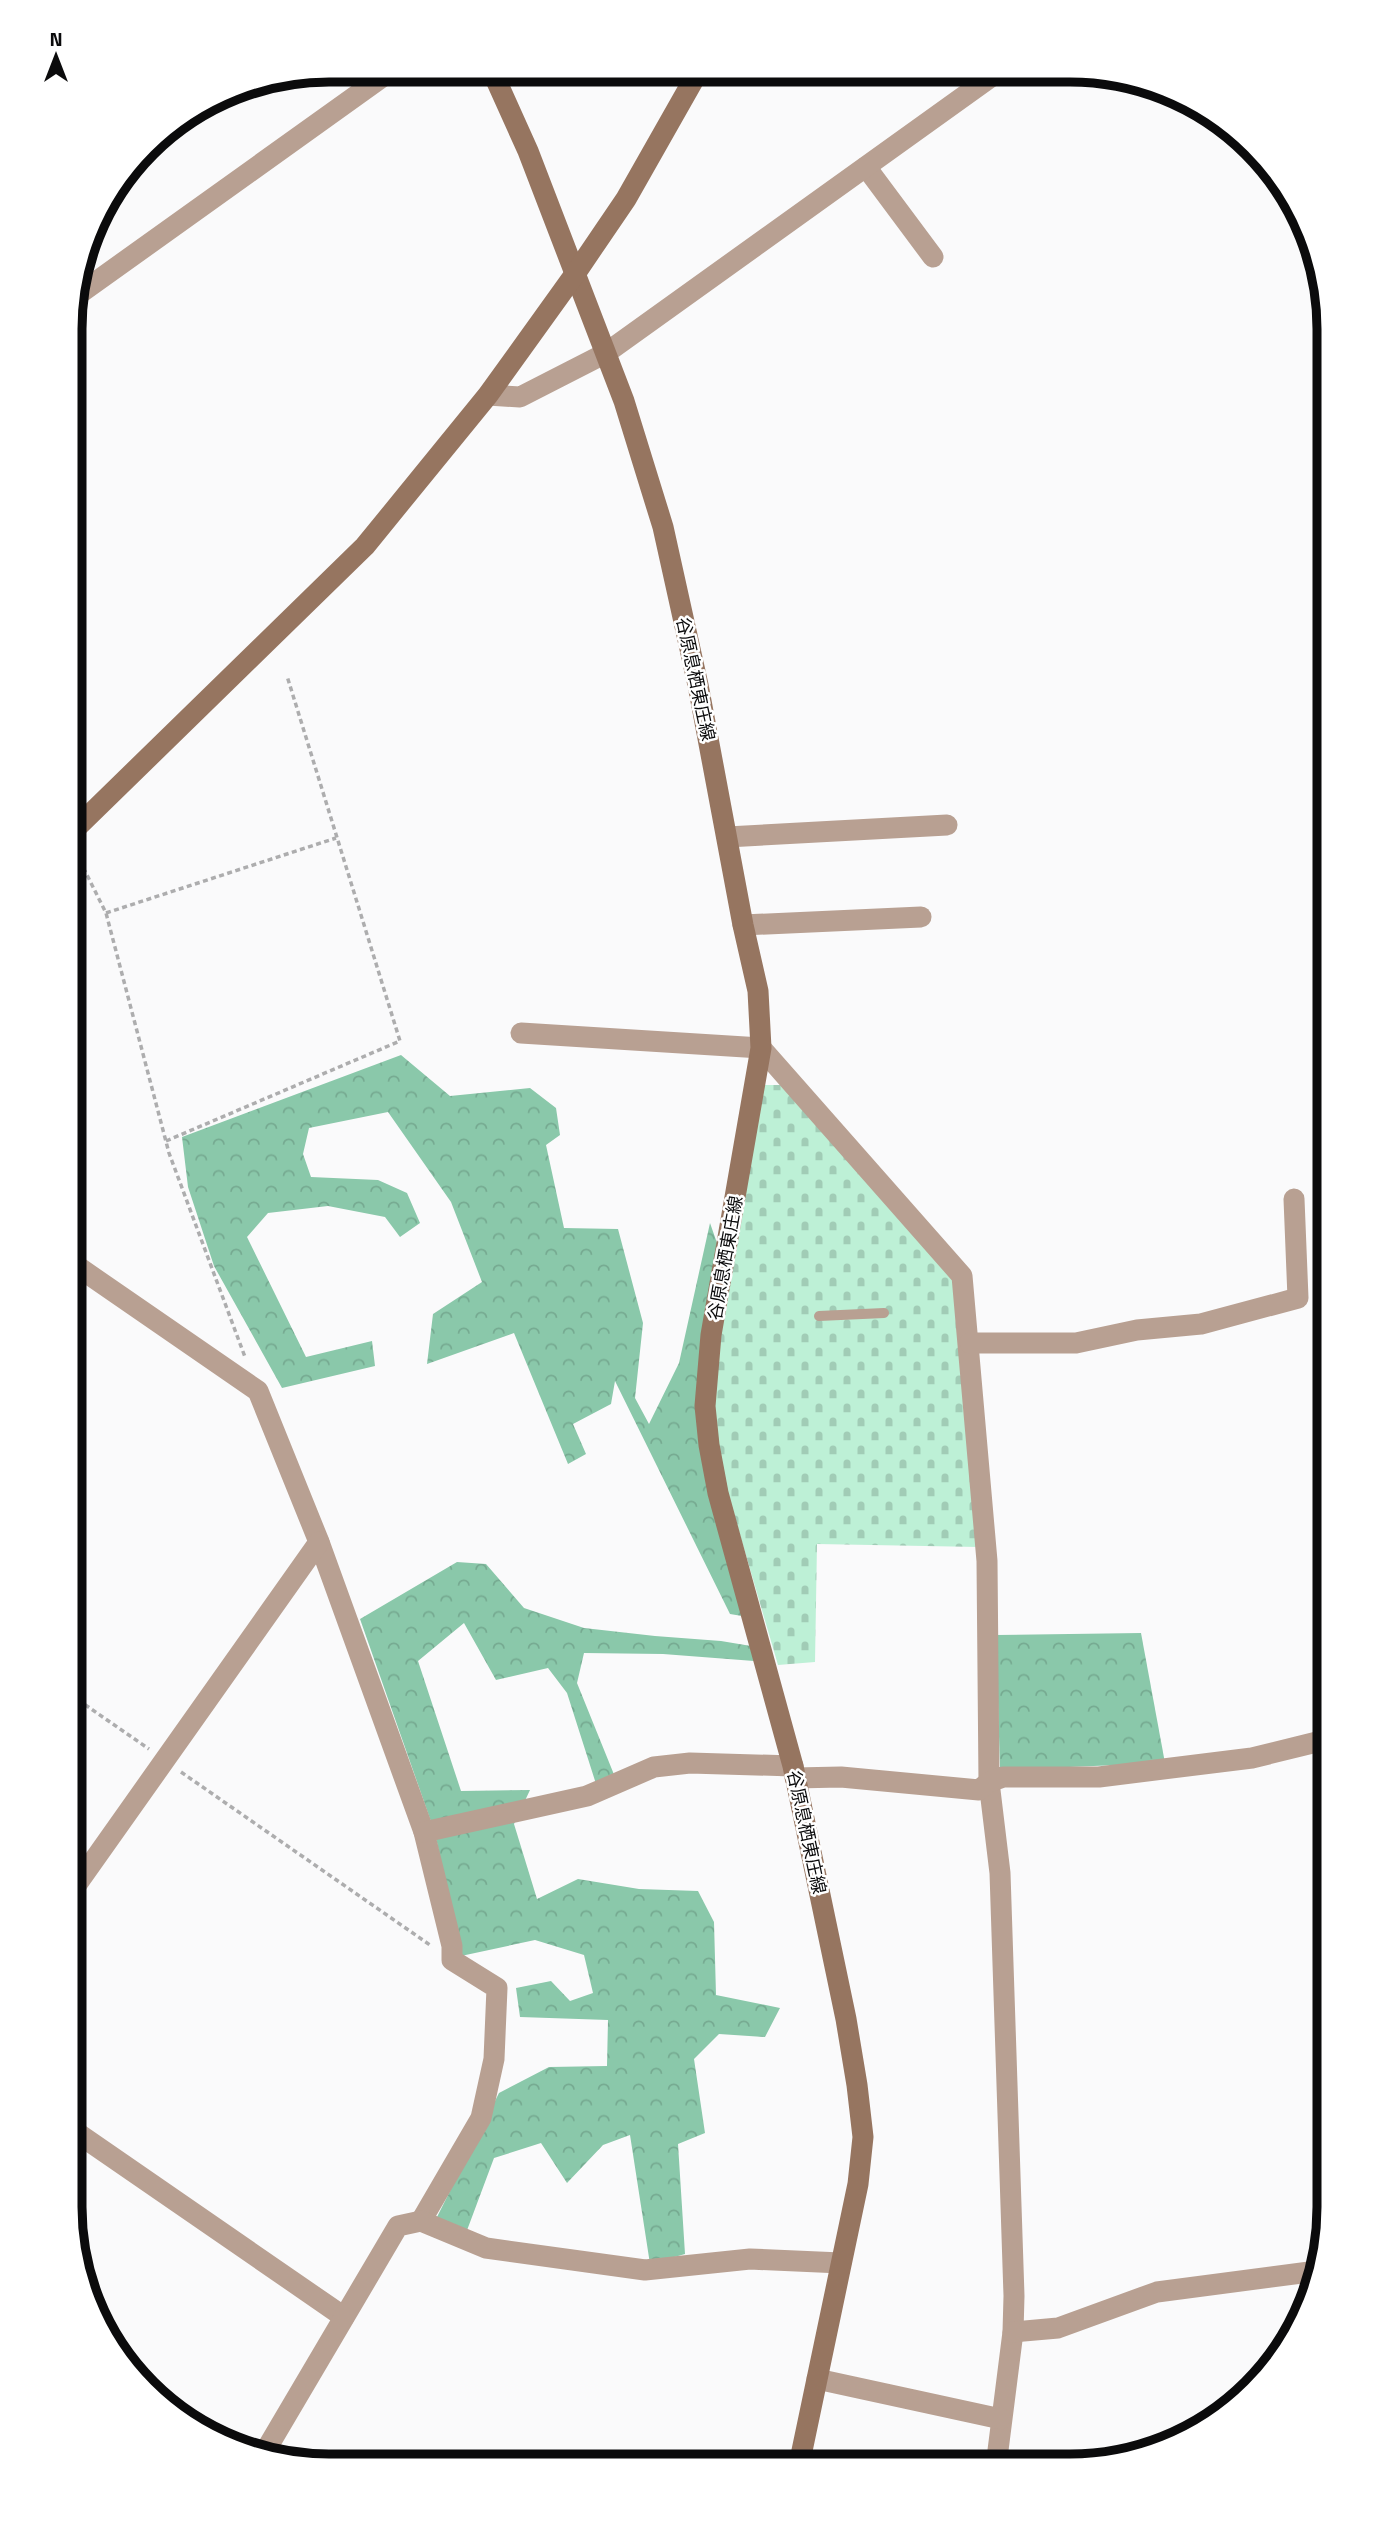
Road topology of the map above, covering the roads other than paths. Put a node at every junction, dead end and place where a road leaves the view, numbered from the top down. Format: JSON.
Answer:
{"nodes":[{"id":1,"x":692,"y":82,"type":"edge"},
{"id":2,"x":984,"y":82,"type":"edge"},
{"id":3,"x":374,"y":83,"type":"edge"},
{"id":4,"x":497,"y":83,"type":"edge"},
{"id":5,"x":866,"y":167,"type":"junction"},
{"id":6,"x":933,"y":257,"type":"dead end"},
{"id":7,"x":575,"y":274,"type":"junction"},
{"id":8,"x":85,"y":289,"type":"edge"},
{"id":9,"x":606,"y":353,"type":"junction"},
{"id":10,"x":488,"y":395,"type":"junction"},
{"id":11,"x":82,"y":822,"type":"edge"},
{"id":12,"x":947,"y":825,"type":"dead end"},
{"id":13,"x":727,"y":837,"type":"junction"},
{"id":14,"x":921,"y":916,"type":"dead end"},
{"id":15,"x":743,"y":925,"type":"junction"},
{"id":16,"x":521,"y":1033,"type":"dead end"},
{"id":17,"x":761,"y":1048,"type":"junction"},
{"id":18,"x":1294,"y":1199,"type":"dead end"},
{"id":19,"x":82,"y":1270,"type":"edge"},
{"id":20,"x":884,"y":1313,"type":"dead end"},
{"id":21,"x":819,"y":1316,"type":"dead end"},
{"id":22,"x":970,"y":1343,"type":"junction"},
{"id":23,"x":319,"y":1542,"type":"junction"},
{"id":24,"x":1316,"y":1742,"type":"edge"},
{"id":25,"x":794,"y":1772,"type":"junction"},
{"id":26,"x":989,"y":1782,"type":"junction"},
{"id":27,"x":424,"y":1832,"type":"junction"},
{"id":28,"x":82,"y":1877,"type":"edge"},
{"id":29,"x":82,"y":2136,"type":"edge"},
{"id":30,"x":421,"y":2221,"type":"junction"},
{"id":31,"x":841,"y":2263,"type":"junction"},
{"id":32,"x":1308,"y":2272,"type":"edge"},
{"id":33,"x":344,"y":2317,"type":"junction"},
{"id":34,"x":1013,"y":2332,"type":"junction"},
{"id":35,"x":817,"y":2379,"type":"junction"},
{"id":36,"x":1001,"y":2419,"type":"junction"},
{"id":37,"x":268,"y":2446,"type":"edge"},
{"id":38,"x":801,"y":2454,"type":"edge"},
{"id":39,"x":997,"y":2454,"type":"edge"}],
"edges":[{"from":1,"to":7,"type":"main road"},
{"from":2,"to":5,"type":"street"},
{"from":3,"to":8,"type":"street"},
{"from":4,"to":7,"type":"main road","name":"谷原息栖東庄線"},
{"from":5,"to":6,"type":"street"},
{"from":5,"to":9,"type":"street"},
{"from":7,"to":9,"type":"main road","name":"谷原息栖東庄線"},
{"from":7,"to":10,"type":"main road"},
{"from":9,"to":10,"type":"street"},
{"from":9,"to":13,"type":"main road","name":"谷原息栖東庄線"},
{"from":10,"to":11,"type":"main road"},
{"from":12,"to":13,"type":"street"},
{"from":13,"to":15,"type":"main road","name":"谷原息栖東庄線"},
{"from":14,"to":15,"type":"street"},
{"from":15,"to":17,"type":"main road","name":"谷原息栖東庄線"},
{"from":16,"to":17,"type":"street"},
{"from":17,"to":22,"type":"street"},
{"from":17,"to":25,"type":"main road","name":"谷原息栖東庄線"},
{"from":18,"to":22,"type":"street"},
{"from":19,"to":23,"type":"street"},
{"from":20,"to":21,"type":"lane"},
{"from":22,"to":26,"type":"street"},
{"from":23,"to":27,"type":"street"},
{"from":23,"to":28,"type":"street"},
{"from":24,"to":26,"type":"street"},
{"from":25,"to":26,"type":"street"},
{"from":25,"to":27,"type":"street"},
{"from":25,"to":31,"type":"main road","name":"谷原息栖東庄線"},
{"from":26,"to":34,"type":"street"},
{"from":27,"to":30,"type":"street"},
{"from":29,"to":33,"type":"street"},
{"from":30,"to":31,"type":"street"},
{"from":30,"to":33,"type":"street"},
{"from":31,"to":35,"type":"main road","name":"谷原息栖東庄線"},
{"from":32,"to":34,"type":"street"},
{"from":33,"to":37,"type":"street"},
{"from":34,"to":36,"type":"street"},
{"from":35,"to":36,"type":"street"},
{"from":35,"to":38,"type":"main road","name":"谷原息栖東庄線"},
{"from":36,"to":39,"type":"street"}]}
